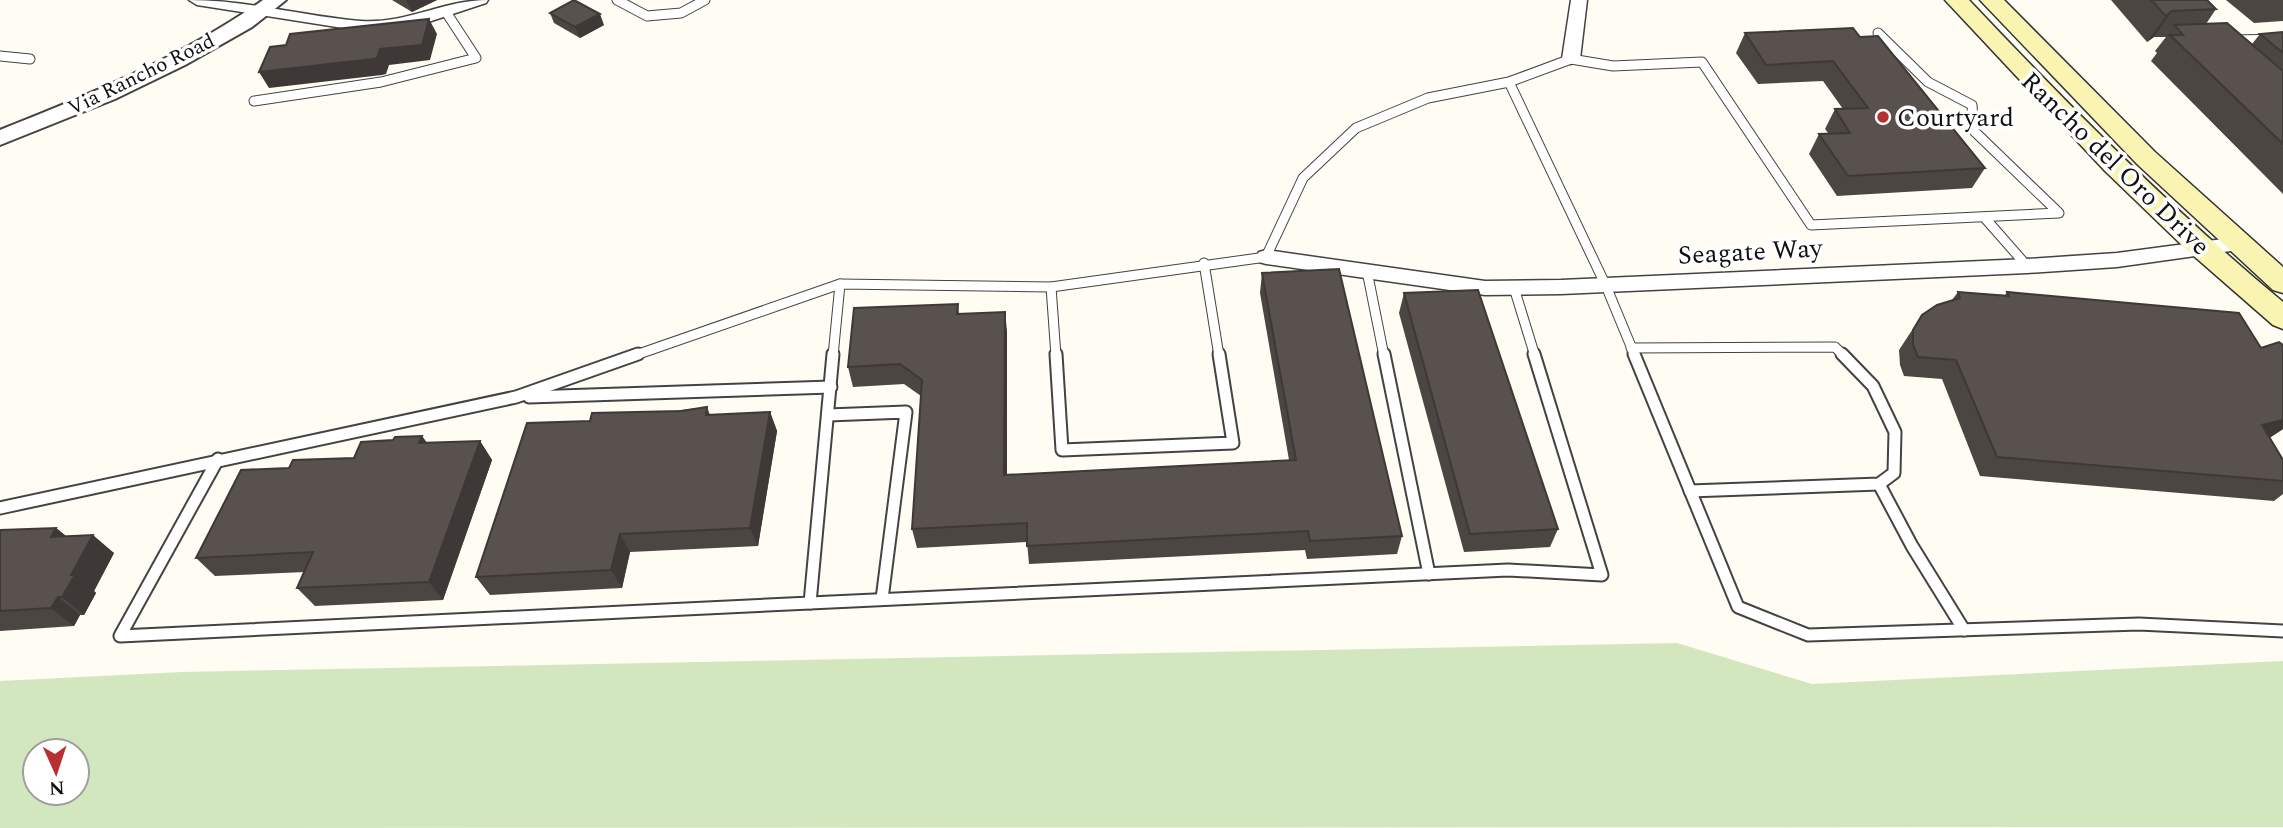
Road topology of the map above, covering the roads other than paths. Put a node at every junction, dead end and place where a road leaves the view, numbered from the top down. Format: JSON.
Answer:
{"nodes":[{"id":1,"x":197,"y":0,"type":"edge"},
{"id":2,"x":480,"y":0,"type":"edge"},
{"id":3,"x":617,"y":0,"type":"edge"},
{"id":4,"x":705,"y":0,"type":"edge"},
{"id":5,"x":1579,"y":0,"type":"edge"},
{"id":6,"x":1956,"y":0,"type":"edge"},
{"id":7,"x":1992,"y":0,"type":"edge"},
{"id":8,"x":271,"y":4,"type":"edge"},
{"id":9,"x":446,"y":12,"type":"junction"},
{"id":10,"x":1878,"y":33,"type":"edge"},
{"id":11,"x":2221,"y":37,"type":"edge"},
{"id":12,"x":2283,"y":39,"type":"edge"},
{"id":13,"x":0,"y":56,"type":"edge"},
{"id":14,"x":30,"y":59,"type":"dead end"},
{"id":15,"x":1571,"y":59,"type":"junction"},
{"id":16,"x":1509,"y":82,"type":"junction"},
{"id":17,"x":254,"y":100,"type":"dead end"},
{"id":18,"x":0,"y":138,"type":"edge"},
{"id":19,"x":1984,"y":217,"type":"junction"},
{"id":20,"x":2238,"y":244,"type":"junction"},
{"id":21,"x":2203,"y":249,"type":"junction"},
{"id":22,"x":1266,"y":257,"type":"junction"},
{"id":23,"x":1205,"y":263,"type":"junction"},
{"id":24,"x":2027,"y":266,"type":"junction"},
{"id":25,"x":1367,"y":271,"type":"junction"},
{"id":26,"x":2283,"y":283,"type":"edge"},
{"id":27,"x":840,"y":284,"type":"junction"},
{"id":28,"x":1606,"y":286,"type":"junction"},
{"id":29,"x":1051,"y":287,"type":"junction"},
{"id":30,"x":1514,"y":288,"type":"junction"},
{"id":31,"x":2283,"y":318,"type":"edge"},
{"id":32,"x":1631,"y":348,"type":"junction"},
{"id":33,"x":831,"y":387,"type":"junction"},
{"id":34,"x":516,"y":397,"type":"junction"},
{"id":35,"x":828,"y":415,"type":"junction"},
{"id":36,"x":218,"y":458,"type":"junction"},
{"id":37,"x":1879,"y":484,"type":"junction"},
{"id":38,"x":1690,"y":491,"type":"junction"},
{"id":39,"x":0,"y":508,"type":"edge"},
{"id":40,"x":1429,"y":573,"type":"junction"},
{"id":41,"x":882,"y":599,"type":"junction"},
{"id":42,"x":810,"y":603,"type":"junction"},
{"id":43,"x":1964,"y":630,"type":"junction"},
{"id":44,"x":2283,"y":631,"type":"edge"}],
"edges":[{"from":1,"to":8,"type":"street"},
{"from":2,"to":9,"type":"street"},
{"from":3,"to":4,"type":"lane"},
{"from":5,"to":15,"type":"street"},
{"from":6,"to":21,"type":"main road","name":"Rancho del Oro Drive"},
{"from":7,"to":20,"type":"main road","name":"Rancho del Oro Drive"},
{"from":8,"to":9,"type":"street"},
{"from":8,"to":18,"type":"street","name":"Via Rancho Road"},
{"from":9,"to":17,"type":"lane"},
{"from":10,"to":19,"type":"lane"},
{"from":11,"to":12,"type":"lane"},
{"from":13,"to":14,"type":"lane"},
{"from":15,"to":16,"type":"lane"},
{"from":15,"to":19,"type":"lane"},
{"from":16,"to":22,"type":"lane"},
{"from":16,"to":28,"type":"lane"},
{"from":19,"to":24,"type":"lane"},
{"from":20,"to":21,"type":"street","name":"Seagate Way"},
{"from":20,"to":26,"type":"main road","name":"Rancho del Oro Drive"},
{"from":21,"to":24,"type":"street","name":"Seagate Way"},
{"from":21,"to":31,"type":"main road","name":"Rancho del Oro Drive"},
{"from":22,"to":23,"type":"lane"},
{"from":22,"to":25,"type":"street","name":"Seagate Way"},
{"from":23,"to":29,"type":"lane"},
{"from":23,"to":29,"type":"lane"},
{"from":24,"to":28,"type":"street","name":"Seagate Way"},
{"from":25,"to":30,"type":"street","name":"Seagate Way"},
{"from":25,"to":40,"type":"lane"},
{"from":27,"to":29,"type":"lane"},
{"from":27,"to":33,"type":"lane"},
{"from":27,"to":34,"type":"lane"},
{"from":28,"to":30,"type":"street","name":"Seagate Way"},
{"from":28,"to":32,"type":"lane"},
{"from":30,"to":40,"type":"lane"},
{"from":32,"to":37,"type":"lane"},
{"from":32,"to":38,"type":"lane"},
{"from":33,"to":34,"type":"lane"},
{"from":33,"to":35,"type":"lane"},
{"from":34,"to":36,"type":"lane"},
{"from":35,"to":41,"type":"lane"},
{"from":35,"to":42,"type":"lane"},
{"from":36,"to":39,"type":"lane"},
{"from":36,"to":42,"type":"lane"},
{"from":37,"to":38,"type":"lane"},
{"from":37,"to":43,"type":"lane"},
{"from":38,"to":43,"type":"lane"},
{"from":40,"to":41,"type":"lane"},
{"from":41,"to":42,"type":"lane"},
{"from":43,"to":44,"type":"lane"}]}
